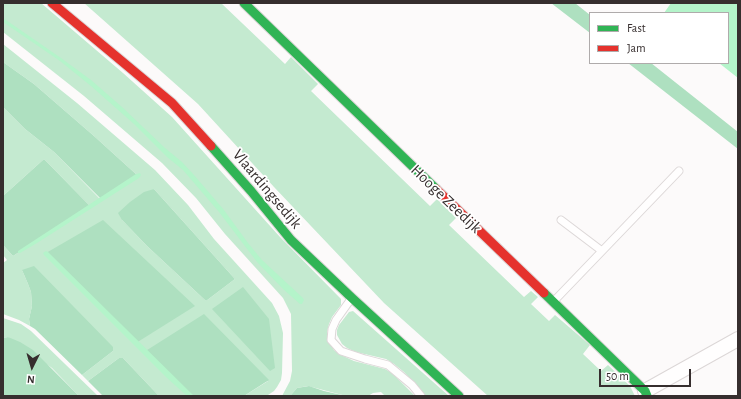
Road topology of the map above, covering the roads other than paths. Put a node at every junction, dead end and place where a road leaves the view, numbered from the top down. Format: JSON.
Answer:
{"nodes":[{"id":1,"x":244,"y":3,"type":"edge"},
{"id":2,"x":54,"y":4,"type":"edge"},
{"id":3,"x":679,"y":171,"type":"dead end"},
{"id":4,"x":561,"y":220,"type":"dead end"},
{"id":5,"x":602,"y":251,"type":"junction"},
{"id":6,"x":352,"y":298,"type":"junction"},
{"id":7,"x":553,"y":302,"type":"junction"},
{"id":8,"x":738,"y":339,"type":"edge"},
{"id":9,"x":646,"y":394,"type":"edge"},
{"id":10,"x":421,"y":396,"type":"edge"},
{"id":11,"x":459,"y":396,"type":"edge"}],
"edges":[{"from":1,"to":7,"type":"street","name":"Hooge Zeedijk"},
{"from":2,"to":6,"type":"street","name":"Vlaardingsedijk"},
{"from":3,"to":5,"type":"lane"},
{"from":4,"to":5,"type":"lane"},
{"from":5,"to":7,"type":"lane"},
{"from":6,"to":10,"type":"lane"},
{"from":6,"to":11,"type":"street","name":"Vlaardingsedijk"},
{"from":7,"to":9,"type":"street","name":"Hooge Zeedijk"},
{"from":8,"to":9,"type":"street"}]}
